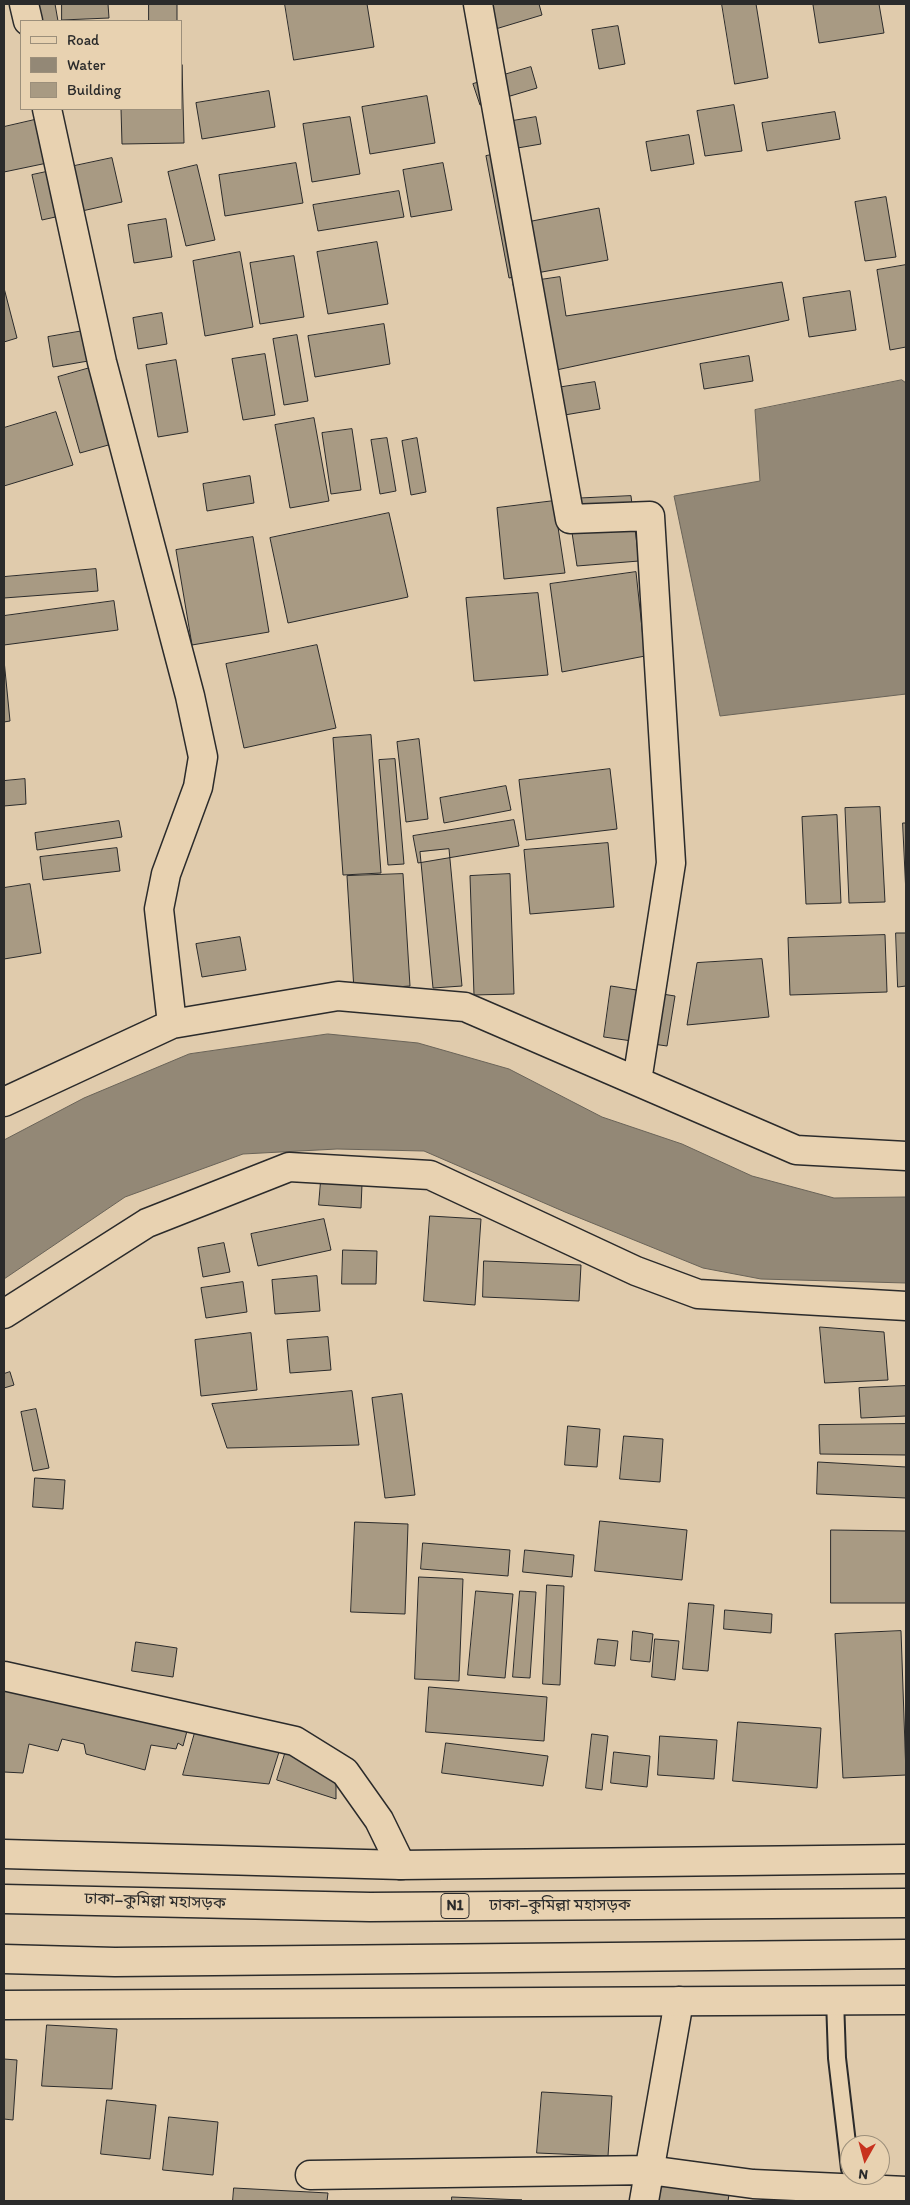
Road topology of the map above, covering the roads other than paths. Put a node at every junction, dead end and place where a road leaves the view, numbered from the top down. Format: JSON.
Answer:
{"nodes":[{"id":1,"x":24,"y":4,"type":"edge"},
{"id":2,"x":478,"y":4,"type":"edge"},
{"id":3,"x":28,"y":20,"type":"edge"},
{"id":4,"x":47,"y":110,"type":"edge"},
{"id":5,"x":172,"y":1024,"type":"junction"},
{"id":6,"x":637,"y":1081,"type":"junction"},
{"id":7,"x":4,"y":1102,"type":"edge"},
{"id":8,"x":906,"y":1156,"type":"edge"},
{"id":9,"x":906,"y":1306,"type":"edge"},
{"id":10,"x":4,"y":1314,"type":"edge"},
{"id":11,"x":4,"y":1676,"type":"edge"},
{"id":12,"x":4,"y":1854,"type":"edge"},
{"id":13,"x":906,"y":1859,"type":"edge"},
{"id":14,"x":401,"y":1865,"type":"junction"},
{"id":15,"x":4,"y":1899,"type":"edge"},
{"id":16,"x":906,"y":1903,"type":"edge"},
{"id":17,"x":906,"y":1954,"type":"edge"},
{"id":18,"x":4,"y":1959,"type":"edge"},
{"id":19,"x":835,"y":2000,"type":"junction"},
{"id":20,"x":906,"y":2000,"type":"edge"},
{"id":21,"x":679,"y":2001,"type":"junction"},
{"id":22,"x":4,"y":2005,"type":"edge"},
{"id":23,"x":846,"y":2135,"type":"edge"},
{"id":24,"x":649,"y":2170,"type":"junction"},
{"id":25,"x":310,"y":2175,"type":"dead end"},
{"id":26,"x":840,"y":2178,"type":"edge"},
{"id":27,"x":882,"y":2185,"type":"edge"},
{"id":28,"x":906,"y":2191,"type":"edge"},
{"id":29,"x":644,"y":2201,"type":"edge"}],
"edges":[{"from":1,"to":3,"type":"main road"},
{"from":2,"to":6,"type":"main road"},
{"from":4,"to":5,"type":"main road"},
{"from":5,"to":6,"type":"main road"},
{"from":5,"to":7,"type":"main road"},
{"from":6,"to":8,"type":"main road"},
{"from":9,"to":10,"type":"main road"},
{"from":11,"to":14,"type":"main road"},
{"from":12,"to":14,"type":"main road"},
{"from":13,"to":14,"type":"main road"},
{"from":15,"to":16,"type":"main road","name":"ঢাকা–কুমিল্লা মহাসড়ক","number":"N1"},
{"from":17,"to":18,"type":"main road"},
{"from":19,"to":20,"type":"main road"},
{"from":19,"to":21,"type":"main road"},
{"from":19,"to":23,"type":"lane"},
{"from":21,"to":22,"type":"main road"},
{"from":21,"to":24,"type":"main road"},
{"from":24,"to":25,"type":"main road"},
{"from":24,"to":26,"type":"main road"},
{"from":24,"to":29,"type":"main road"},
{"from":27,"to":28,"type":"main road"}]}
